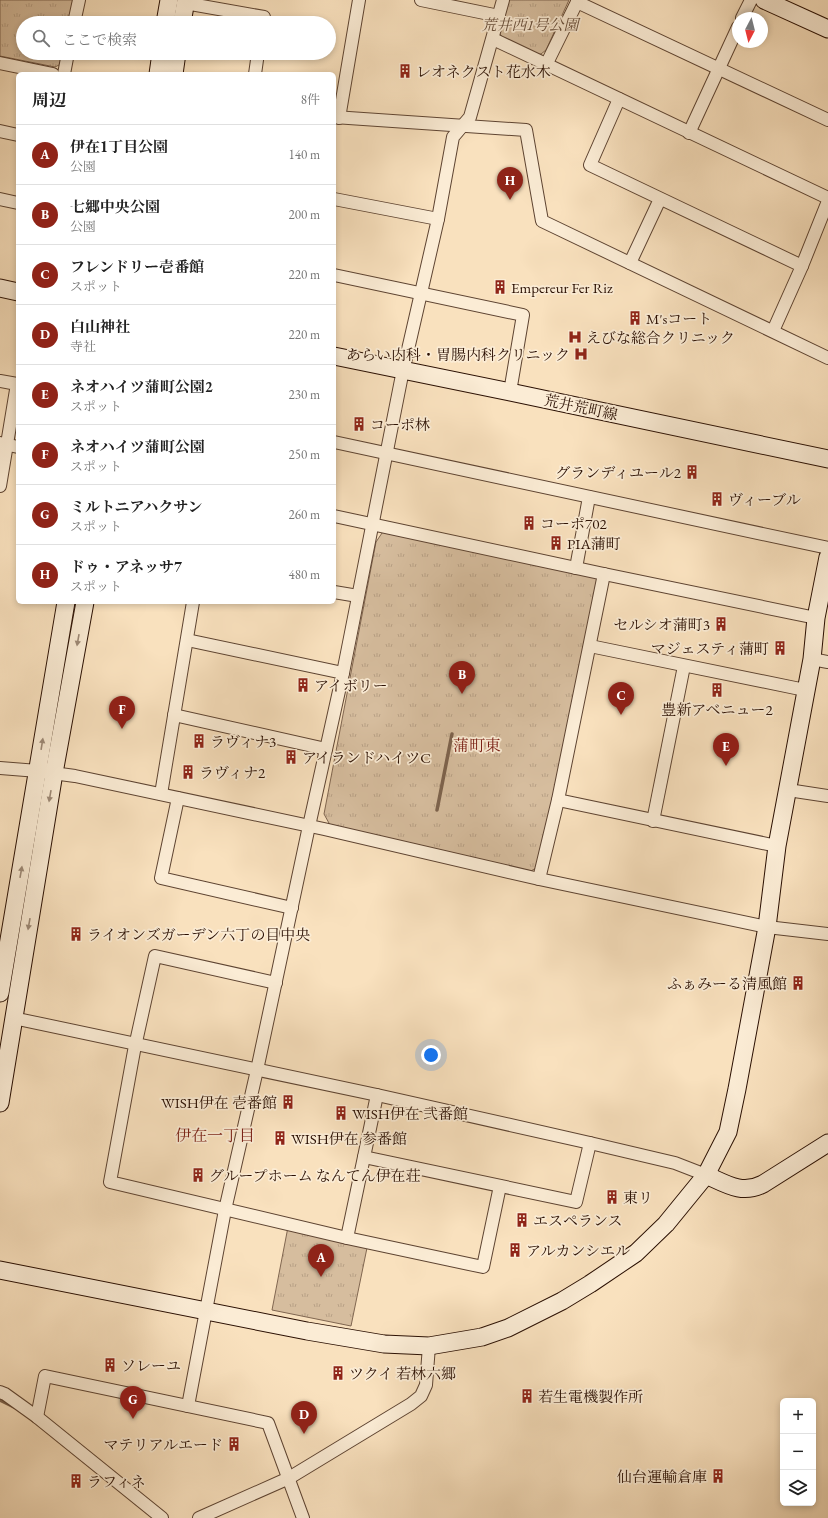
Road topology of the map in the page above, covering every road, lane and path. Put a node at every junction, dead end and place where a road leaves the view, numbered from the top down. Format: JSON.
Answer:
{"nodes":[{"id":1,"x":79,"y":0,"type":"edge"},
{"id":2,"x":169,"y":0,"type":"edge"},
{"id":3,"x":358,"y":0,"type":"edge"},
{"id":4,"x":421,"y":0,"type":"edge"},
{"id":5,"x":503,"y":0,"type":"edge"},
{"id":6,"x":751,"y":0,"type":"edge"},
{"id":7,"x":764,"y":0,"type":"edge"},
{"id":8,"x":577,"y":1,"type":"edge"},
{"id":9,"x":186,"y":2,"type":"edge"},
{"id":10,"x":745,"y":12,"type":"edge"},
{"id":11,"x":76,"y":16,"type":"edge"},
{"id":12,"x":166,"y":16,"type":"edge"},
{"id":13,"x":183,"y":16,"type":"edge"},
{"id":14,"x":259,"y":16,"type":"edge"},
{"id":15,"x":499,"y":16,"type":"junction"},
{"id":16,"x":828,"y":29,"type":"edge"},
{"id":17,"x":493,"y":39,"type":"junction"},
{"id":18,"x":732,"y":40,"type":"edge"},
{"id":19,"x":67,"y":60,"type":"edge"},
{"id":20,"x":160,"y":60,"type":"edge"},
{"id":21,"x":176,"y":60,"type":"edge"},
{"id":22,"x":257,"y":60,"type":"edge"},
{"id":23,"x":0,"y":63,"type":"edge"},
{"id":24,"x":546,"y":65,"type":"junction"},
{"id":25,"x":719,"y":69,"type":"junction"},
{"id":26,"x":43,"y":72,"type":"edge"},
{"id":27,"x":64,"y":72,"type":"edge"},
{"id":28,"x":158,"y":72,"type":"edge"},
{"id":29,"x":174,"y":72,"type":"edge"},
{"id":30,"x":255,"y":72,"type":"edge"},
{"id":31,"x":619,"y":98,"type":"junction"},
{"id":32,"x":337,"y":118,"type":"edge"},
{"id":33,"x":828,"y":120,"type":"edge"},
{"id":34,"x":462,"y":126,"type":"junction"},
{"id":35,"x":0,"y":131,"type":"edge"},
{"id":36,"x":689,"y":133,"type":"junction"},
{"id":37,"x":16,"y":135,"type":"edge"},
{"id":38,"x":660,"y":198,"type":"junction"},
{"id":39,"x":828,"y":198,"type":"edge"},
{"id":40,"x":0,"y":199,"type":"edge"},
{"id":41,"x":336,"y":199,"type":"edge"},
{"id":42,"x":828,"y":201,"type":"edge"},
{"id":43,"x":16,"y":203,"type":"edge"},
{"id":44,"x":438,"y":219,"type":"junction"},
{"id":45,"x":630,"y":263,"type":"junction"},
{"id":46,"x":802,"y":266,"type":"junction"},
{"id":47,"x":336,"y":275,"type":"edge"},
{"id":48,"x":0,"y":288,"type":"edge"},
{"id":49,"x":16,"y":292,"type":"edge"},
{"id":50,"x":420,"y":294,"type":"junction"},
{"id":51,"x":773,"y":331,"type":"junction"},
{"id":52,"x":336,"y":356,"type":"edge"},
{"id":53,"x":828,"y":358,"type":"edge"},
{"id":54,"x":403,"y":371,"type":"junction"},
{"id":55,"x":0,"y":381,"type":"edge"},
{"id":56,"x":16,"y":384,"type":"edge"},
{"id":57,"x":16,"y":391,"type":"edge"},
{"id":58,"x":510,"y":392,"type":"junction"},
{"id":59,"x":336,"y":442,"type":"edge"},
{"id":60,"x":8,"y":445,"type":"edge"},
{"id":61,"x":386,"y":454,"type":"junction"},
{"id":62,"x":828,"y":459,"type":"edge"},
{"id":63,"x":0,"y":486,"type":"edge"},
{"id":64,"x":589,"y":497,"type":"junction"},
{"id":65,"x":336,"y":516,"type":"edge"},
{"id":66,"x":373,"y":525,"type":"junction"},
{"id":67,"x":828,"y":558,"type":"edge"},
{"id":68,"x":576,"y":568,"type":"junction"},
{"id":69,"x":604,"y":574,"type":"junction"},
{"id":70,"x":336,"y":592,"type":"edge"},
{"id":71,"x":358,"y":596,"type":"junction"},
{"id":72,"x":66,"y":604,"type":"edge"},
{"id":73,"x":85,"y":604,"type":"edge"},
{"id":74,"x":194,"y":604,"type":"edge"},
{"id":75,"x":816,"y":618,"type":"junction"},
{"id":76,"x":187,"y":640,"type":"junction"},
{"id":77,"x":590,"y":646,"type":"junction"},
{"id":78,"x":820,"y":660,"type":"edge"},
{"id":79,"x":684,"y":666,"type":"junction"},
{"id":80,"x":343,"y":673,"type":"junction"},
{"id":81,"x":805,"y":690,"type":"junction"},
{"id":82,"x":174,"y":715,"type":"junction"},
{"id":83,"x":326,"y":749,"type":"junction"},
{"id":84,"x":0,"y":768,"type":"edge"},
{"id":85,"x":46,"y":772,"type":"junction"},
{"id":86,"x":788,"y":790,"type":"junction"},
{"id":87,"x":161,"y":794,"type":"junction"},
{"id":88,"x":828,"y":796,"type":"edge"},
{"id":89,"x":178,"y":798,"type":"junction"},
{"id":90,"x":558,"y":800,"type":"junction"},
{"id":91,"x":653,"y":821,"type":"junction"},
{"id":92,"x":308,"y":826,"type":"junction"},
{"id":93,"x":777,"y":846,"type":"junction"},
{"id":94,"x":540,"y":879,"type":"junction"},
{"id":95,"x":292,"y":908,"type":"junction"},
{"id":96,"x":766,"y":927,"type":"junction"},
{"id":97,"x":828,"y":934,"type":"edge"},
{"id":98,"x":276,"y":983,"type":"junction"},
{"id":99,"x":0,"y":993,"type":"edge"},
{"id":100,"x":13,"y":1018,"type":"junction"},
{"id":101,"x":135,"y":1045,"type":"junction"},
{"id":102,"x":257,"y":1070,"type":"junction"},
{"id":103,"x":377,"y":1095,"type":"junction"},
{"id":104,"x":0,"y":1102,"type":"edge"},
{"id":105,"x":590,"y":1143,"type":"junction"},
{"id":106,"x":828,"y":1143,"type":"edge"},
{"id":107,"x":364,"y":1157,"type":"junction"},
{"id":108,"x":706,"y":1175,"type":"junction"},
{"id":109,"x":500,"y":1186,"type":"junction"},
{"id":110,"x":225,"y":1210,"type":"junction"},
{"id":111,"x":347,"y":1238,"type":"junction"},
{"id":112,"x":0,"y":1270,"type":"edge"},
{"id":113,"x":205,"y":1310,"type":"junction"},
{"id":114,"x":429,"y":1346,"type":"junction"},
{"id":115,"x":0,"y":1392,"type":"edge"},
{"id":116,"x":188,"y":1406,"type":"junction"},
{"id":117,"x":37,"y":1417,"type":"junction"},
{"id":118,"x":289,"y":1478,"type":"junction"},
{"id":119,"x":162,"y":1518,"type":"edge"},
{"id":120,"x":199,"y":1518,"type":"edge"},
{"id":121,"x":303,"y":1518,"type":"edge"}],
"edges":[{"from":1,"to":11,"type":"street"},
{"from":2,"to":12,"type":"street"},
{"from":3,"to":32,"type":"street"},
{"from":4,"to":15,"type":"street"},
{"from":5,"to":15,"type":"street"},
{"from":6,"to":10,"type":"street"},
{"from":7,"to":16,"type":"street"},
{"from":8,"to":24,"type":"street"},
{"from":8,"to":25,"type":"street"},
{"from":9,"to":13,"type":"street"},
{"from":9,"to":14,"type":"street"},
{"from":15,"to":17,"type":"street"},
{"from":17,"to":24,"type":"street"},
{"from":17,"to":34,"type":"street"},
{"from":18,"to":25,"type":"street"},
{"from":19,"to":27,"type":"street"},
{"from":20,"to":28,"type":"street"},
{"from":21,"to":29,"type":"street"},
{"from":22,"to":30,"type":"street"},
{"from":23,"to":26,"type":"street"},
{"from":24,"to":31,"type":"street"},
{"from":25,"to":33,"type":"street"},
{"from":25,"to":36,"type":"street"},
{"from":31,"to":36,"type":"street"},
{"from":31,"to":38,"type":"street"},
{"from":32,"to":34,"type":"street"},
{"from":34,"to":44,"type":"street"},
{"from":34,"to":45,"type":"street"},
{"from":35,"to":37,"type":"street"},
{"from":36,"to":39,"type":"street"},
{"from":38,"to":45,"type":"street"},
{"from":38,"to":46,"type":"street"},
{"from":40,"to":43,"type":"street"},
{"from":41,"to":44,"type":"street"},
{"from":42,"to":46,"type":"street"},
{"from":44,"to":50,"type":"street"},
{"from":45,"to":51,"type":"street"},
{"from":46,"to":51,"type":"street"},
{"from":47,"to":50,"type":"street"},
{"from":48,"to":49,"type":"street"},
{"from":50,"to":54,"type":"street"},
{"from":50,"to":58,"type":"street"},
{"from":51,"to":53,"type":"street"},
{"from":52,"to":54,"type":"street","name":"荒井荒町線"},
{"from":54,"to":58,"type":"street","name":"荒井荒町線"},
{"from":54,"to":61,"type":"street"},
{"from":55,"to":56,"type":"street"},
{"from":57,"to":60,"type":"street"},
{"from":58,"to":62,"type":"street","name":"荒井荒町線"},
{"from":59,"to":61,"type":"street"},
{"from":60,"to":63,"type":"street"},
{"from":61,"to":64,"type":"street"},
{"from":61,"to":66,"type":"street"},
{"from":64,"to":67,"type":"street"},
{"from":64,"to":68,"type":"street"},
{"from":65,"to":66,"type":"street"},
{"from":66,"to":68,"type":"street"},
{"from":66,"to":71,"type":"street"},
{"from":67,"to":75,"type":"street"},
{"from":68,"to":69,"type":"street"},
{"from":69,"to":75,"type":"street"},
{"from":69,"to":77,"type":"street"},
{"from":70,"to":71,"type":"street"},
{"from":71,"to":80,"type":"street"},
{"from":85,"to":72,"type":"street","one_way":true},
{"from":73,"to":85,"type":"street","one_way":true},
{"from":74,"to":76,"type":"street"},
{"from":75,"to":78,"type":"street"},
{"from":76,"to":80,"type":"street"},
{"from":76,"to":82,"type":"street"},
{"from":77,"to":79,"type":"street"},
{"from":77,"to":90,"type":"street"},
{"from":78,"to":81,"type":"street"},
{"from":79,"to":81,"type":"street"},
{"from":79,"to":91,"type":"street"},
{"from":80,"to":83,"type":"street"},
{"from":81,"to":86,"type":"street"},
{"from":82,"to":83,"type":"street"},
{"from":82,"to":87,"type":"street"},
{"from":83,"to":92,"type":"street"},
{"from":84,"to":85,"type":"street"},
{"from":85,"to":87,"type":"street"},
{"from":99,"to":85,"type":"street","one_way":true},
{"from":85,"to":100,"type":"street","one_way":true},
{"from":86,"to":88,"type":"street"},
{"from":86,"to":93,"type":"street"},
{"from":87,"to":89,"type":"street"},
{"from":89,"to":92,"type":"street"},
{"from":89,"to":95,"type":"street"},
{"from":90,"to":91,"type":"street"},
{"from":90,"to":94,"type":"street"},
{"from":91,"to":93,"type":"street"},
{"from":92,"to":94,"type":"street"},
{"from":92,"to":95,"type":"street"},
{"from":93,"to":96,"type":"street"},
{"from":94,"to":96,"type":"street"},
{"from":95,"to":98,"type":"street"},
{"from":96,"to":97,"type":"street"},
{"from":96,"to":108,"type":"street"},
{"from":98,"to":101,"type":"street"},
{"from":98,"to":102,"type":"street"},
{"from":100,"to":101,"type":"street"},
{"from":100,"to":104,"type":"street"},
{"from":101,"to":102,"type":"street"},
{"from":101,"to":110,"type":"street"},
{"from":102,"to":103,"type":"street"},
{"from":102,"to":110,"type":"street"},
{"from":103,"to":105,"type":"street"},
{"from":103,"to":107,"type":"street"},
{"from":105,"to":108,"type":"street"},
{"from":105,"to":109,"type":"street"},
{"from":106,"to":108,"type":"street"},
{"from":107,"to":109,"type":"street"},
{"from":107,"to":111,"type":"street"},
{"from":108,"to":114,"type":"street"},
{"from":109,"to":111,"type":"street"},
{"from":110,"to":111,"type":"street"},
{"from":110,"to":113,"type":"street"},
{"from":112,"to":113,"type":"street"},
{"from":113,"to":114,"type":"street"},
{"from":113,"to":116,"type":"street"},
{"from":114,"to":118,"type":"street"},
{"from":115,"to":117,"type":"street"},
{"from":116,"to":117,"type":"street"},
{"from":116,"to":118,"type":"street"},
{"from":117,"to":119,"type":"street"},
{"from":118,"to":120,"type":"street"},
{"from":118,"to":121,"type":"street"}]}
